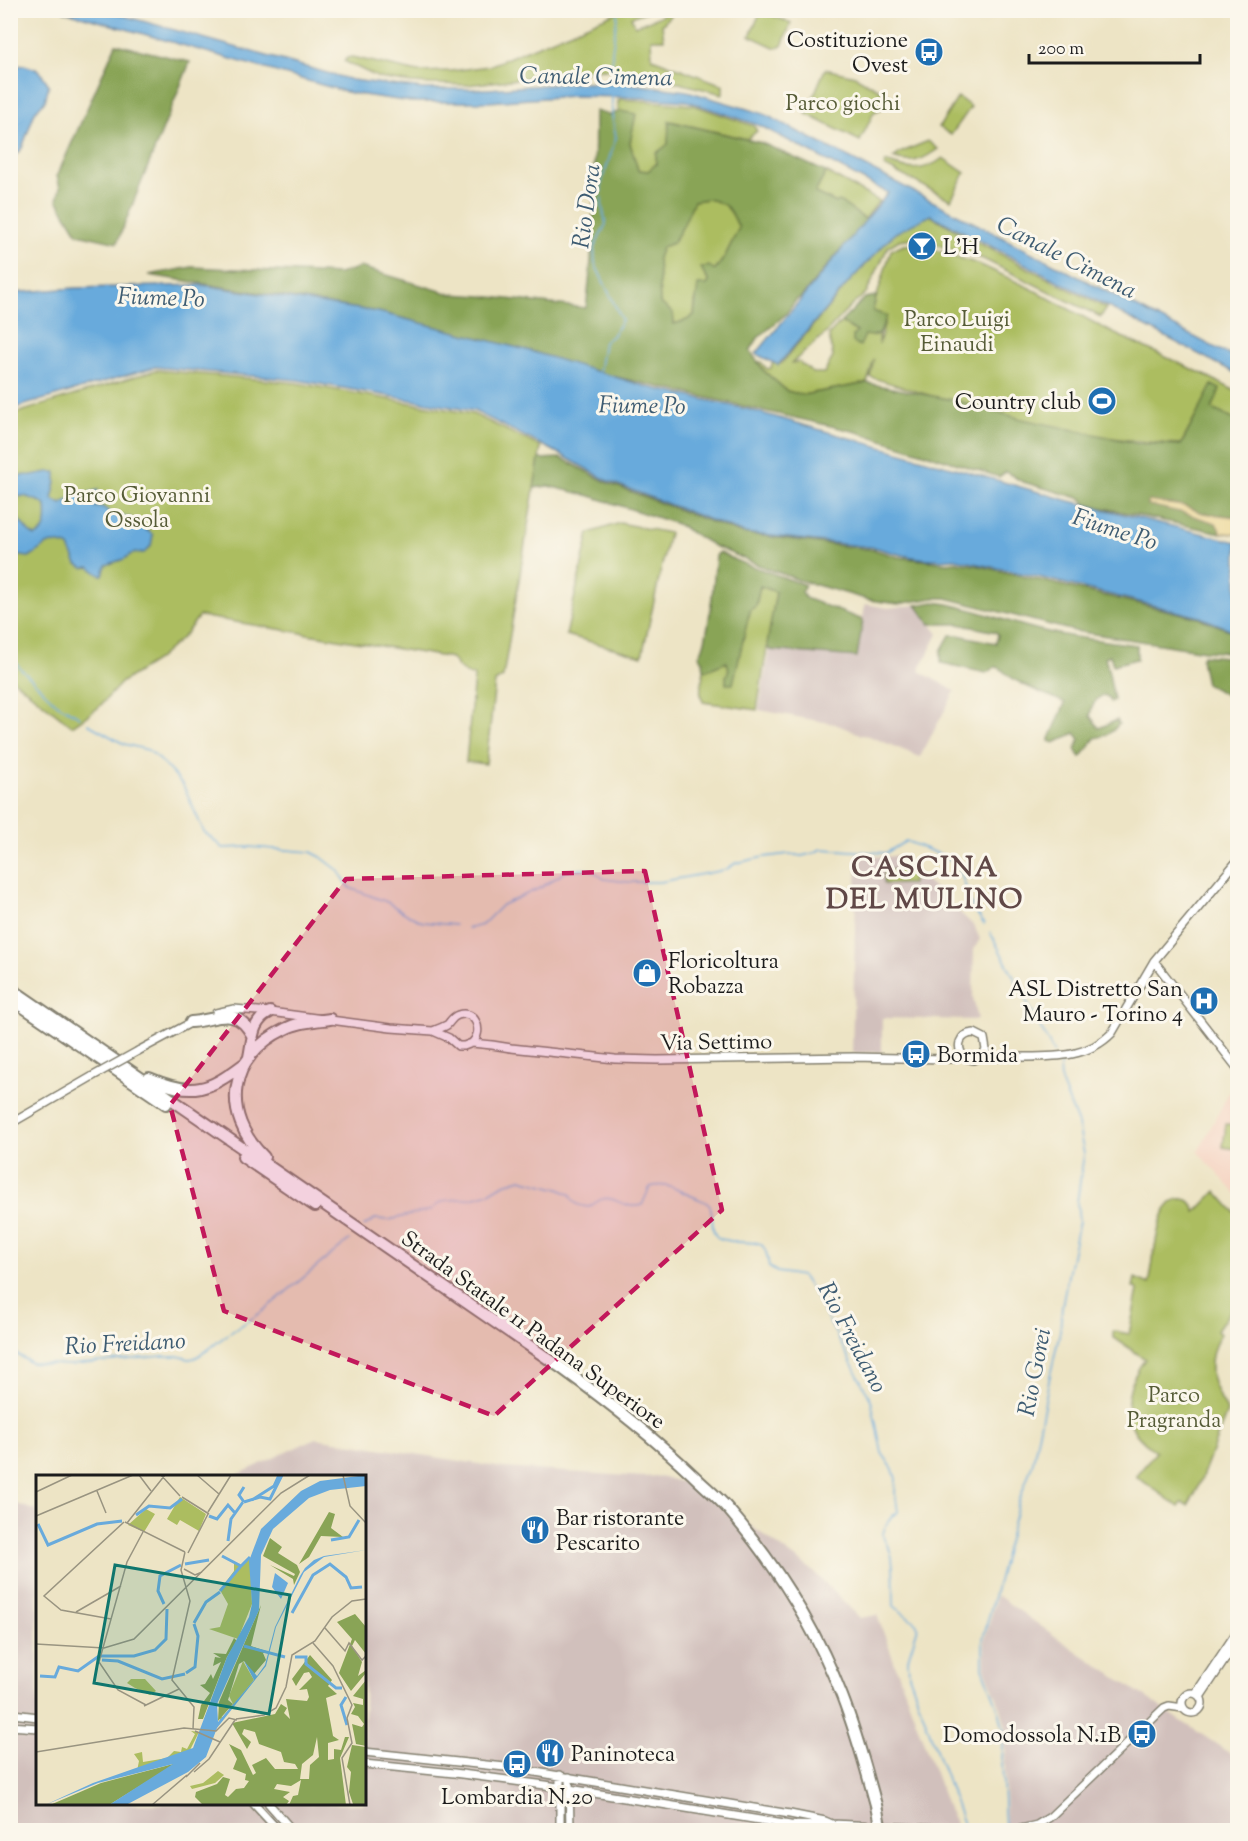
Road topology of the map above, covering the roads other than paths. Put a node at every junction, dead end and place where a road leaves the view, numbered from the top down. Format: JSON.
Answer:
{"nodes":[{"id":1,"x":1238,"y":860,"type":"edge"},
{"id":2,"x":1154,"y":961,"type":"junction"},
{"id":3,"x":10,"y":988,"type":"edge"},
{"id":4,"x":10,"y":998,"type":"edge"},
{"id":5,"x":10,"y":1009,"type":"edge"},
{"id":6,"x":270,"y":1012,"type":"junction"},
{"id":7,"x":330,"y":1019,"type":"junction"},
{"id":8,"x":191,"y":1022,"type":"junction"},
{"id":9,"x":448,"y":1024,"type":"junction"},
{"id":10,"x":434,"y":1031,"type":"junction"},
{"id":11,"x":478,"y":1034,"type":"junction"},
{"id":12,"x":252,"y":1035,"type":"junction"},
{"id":13,"x":69,"y":1038,"type":"junction"},
{"id":14,"x":449,"y":1038,"type":"junction"},
{"id":15,"x":472,"y":1043,"type":"junction"},
{"id":16,"x":492,"y":1045,"type":"junction"},
{"id":17,"x":986,"y":1050,"type":"junction"},
{"id":18,"x":960,"y":1052,"type":"junction"},
{"id":19,"x":981,"y":1057,"type":"junction"},
{"id":20,"x":1002,"y":1058,"type":"junction"},
{"id":21,"x":247,"y":1061,"type":"junction"},
{"id":22,"x":130,"y":1070,"type":"junction"},
{"id":23,"x":1238,"y":1070,"type":"edge"},
{"id":24,"x":10,"y":1124,"type":"edge"},
{"id":25,"x":284,"y":1176,"type":"junction"},
{"id":26,"x":1238,"y":1630,"type":"edge"},
{"id":27,"x":1238,"y":1640,"type":"edge"},
{"id":28,"x":1198,"y":1695,"type":"junction"},
{"id":29,"x":1183,"y":1705,"type":"junction"},
{"id":30,"x":36,"y":1717,"type":"edge"},
{"id":31,"x":11,"y":1726,"type":"edge"},
{"id":32,"x":36,"y":1728,"type":"edge"},
{"id":33,"x":366,"y":1752,"type":"edge"},
{"id":34,"x":416,"y":1757,"type":"junction"},
{"id":35,"x":454,"y":1761,"type":"junction"},
{"id":36,"x":366,"y":1764,"type":"edge"},
{"id":37,"x":415,"y":1769,"type":"junction"},
{"id":38,"x":454,"y":1773,"type":"junction"},
{"id":39,"x":560,"y":1775,"type":"junction"},
{"id":40,"x":569,"y":1777,"type":"junction"},
{"id":41,"x":560,"y":1788,"type":"junction"},
{"id":42,"x":569,"y":1789,"type":"junction"},
{"id":43,"x":665,"y":1793,"type":"junction"},
{"id":44,"x":256,"y":1805,"type":"edge"},
{"id":45,"x":271,"y":1805,"type":"edge"},
{"id":46,"x":663,"y":1805,"type":"junction"},
{"id":47,"x":873,"y":1805,"type":"junction"},
{"id":48,"x":832,"y":1824,"type":"junction"},
{"id":49,"x":278,"y":1830,"type":"edge"},
{"id":50,"x":292,"y":1830,"type":"edge"},
{"id":51,"x":560,"y":1830,"type":"edge"},
{"id":52,"x":570,"y":1830,"type":"edge"},
{"id":53,"x":874,"y":1830,"type":"edge"},
{"id":54,"x":881,"y":1830,"type":"edge"},
{"id":55,"x":957,"y":1830,"type":"edge"},
{"id":56,"x":1017,"y":1830,"type":"edge"}],
"edges":[{"from":1,"to":2,"type":"street"},
{"from":2,"to":20,"type":"street"},
{"from":2,"to":23,"type":"street"},
{"from":3,"to":22,"type":"highway","name":"Strada Statale 11 Padana Superiore"},
{"from":4,"to":13,"type":"highway","name":"Strada Statale 11 Padana Superiore"},
{"from":5,"to":13,"type":"highway"},
{"from":6,"to":7,"type":"street"},
{"from":6,"to":8,"type":"street"},
{"from":6,"to":12,"type":"highway"},
{"from":7,"to":10,"type":"street"},
{"from":7,"to":21,"type":"highway"},
{"from":8,"to":12,"type":"highway"},
{"from":8,"to":24,"type":"street","bridge":true},
{"from":9,"to":10,"type":"street"},
{"from":9,"to":11,"type":"street"},
{"from":9,"to":14,"type":"street"},
{"from":10,"to":14,"type":"street"},
{"from":11,"to":15,"type":"street"},
{"from":11,"to":16,"type":"street"},
{"from":12,"to":21,"type":"highway"},
{"from":13,"to":47,"type":"highway","name":"Strada Statale 11 Padana Superiore"},
{"from":14,"to":15,"type":"street"},
{"from":15,"to":16,"type":"street","name":"Via Settimo"},
{"from":16,"to":18,"type":"street","name":"Via Settimo"},
{"from":17,"to":18,"type":"street"},
{"from":17,"to":19,"type":"street"},
{"from":17,"to":20,"type":"street"},
{"from":18,"to":19,"type":"street"},
{"from":19,"to":20,"type":"street"},
{"from":21,"to":22,"type":"highway"},
{"from":21,"to":25,"type":"highway"},
{"from":22,"to":25,"type":"highway","name":"Strada Statale 11 Padana Superiore"},
{"from":25,"to":47,"type":"highway","name":"Strada Statale 11 Padana Superiore"},
{"from":26,"to":28,"type":"street"},
{"from":27,"to":28,"type":"street"},
{"from":28,"to":29,"type":"street"},
{"from":28,"to":29,"type":"street"},
{"from":29,"to":56,"type":"street"},
{"from":30,"to":31,"type":"street"},
{"from":31,"to":32,"type":"street"},
{"from":33,"to":34,"type":"street"},
{"from":34,"to":35,"type":"street"},
{"from":34,"to":37,"type":"street"},
{"from":35,"to":38,"type":"street"},
{"from":35,"to":39,"type":"street"},
{"from":36,"to":37,"type":"street"},
{"from":37,"to":38,"type":"street"},
{"from":38,"to":41,"type":"street"},
{"from":39,"to":40,"type":"street"},
{"from":39,"to":41,"type":"street"},
{"from":40,"to":42,"type":"street"},
{"from":40,"to":43,"type":"street"},
{"from":41,"to":42,"type":"street"},
{"from":41,"to":51,"type":"street"},
{"from":42,"to":46,"type":"street"},
{"from":42,"to":52,"type":"street"},
{"from":43,"to":46,"type":"street"},
{"from":43,"to":48,"type":"street"},
{"from":44,"to":49,"type":"street"},
{"from":45,"to":50,"type":"street"},
{"from":46,"to":48,"type":"street"},
{"from":47,"to":53,"type":"highway","name":"Strada Statale 11 Padana Superiore"},
{"from":47,"to":54,"type":"highway","name":"Strada Statale 11 Padana Superiore","bridge":true},
{"from":48,"to":55,"type":"street"}]}
